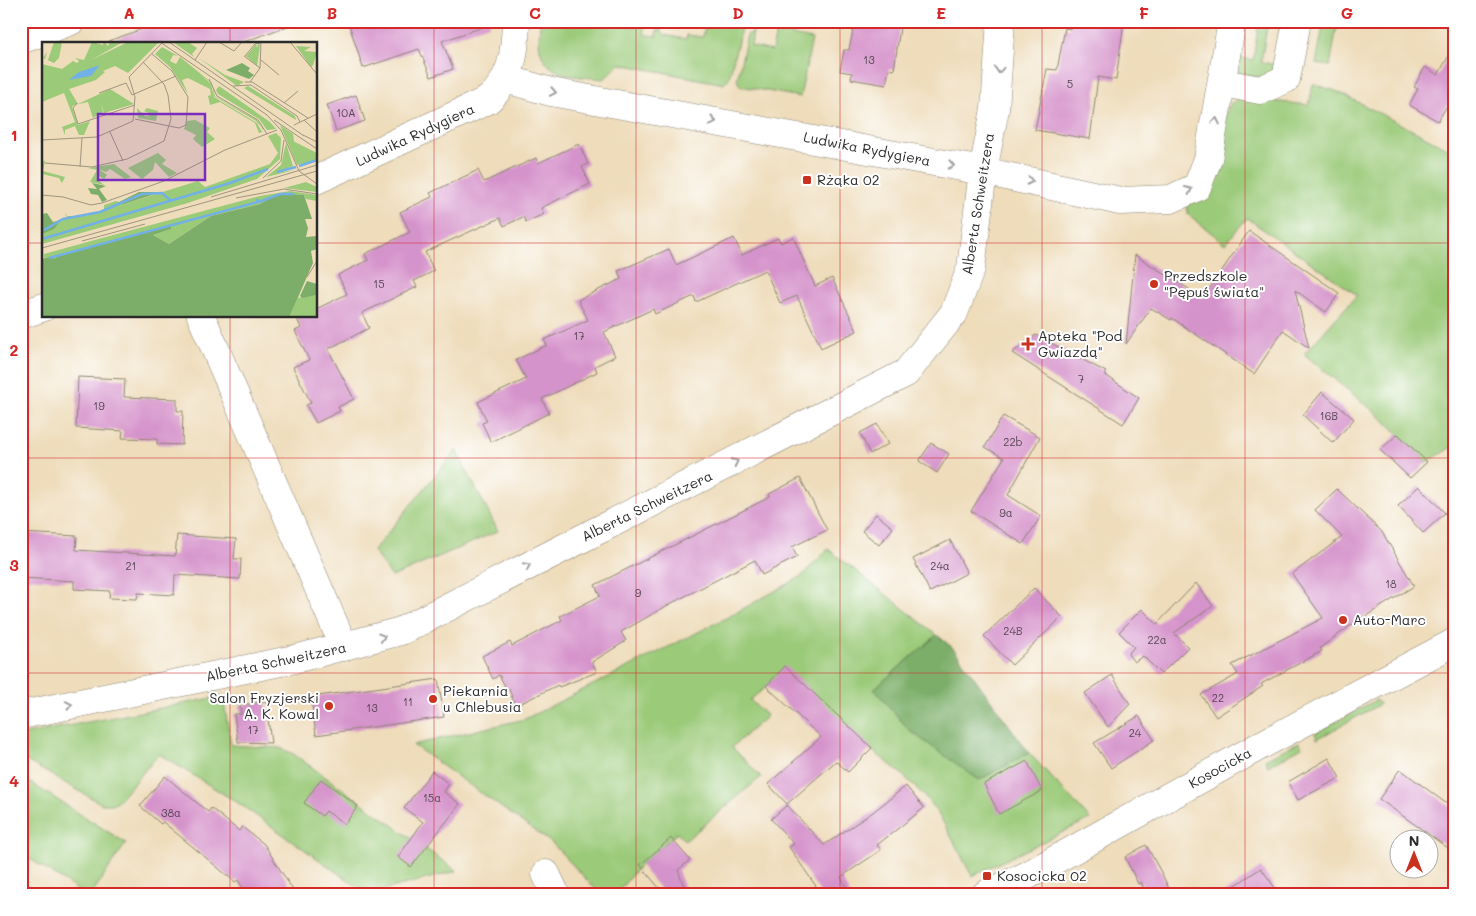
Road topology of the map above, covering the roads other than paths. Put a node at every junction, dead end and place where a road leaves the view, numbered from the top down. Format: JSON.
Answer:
{"nodes":[{"id":1,"x":71,"y":21,"type":"edge"},
{"id":2,"x":516,"y":21,"type":"edge"},
{"id":3,"x":1001,"y":21,"type":"edge"},
{"id":4,"x":1232,"y":21,"type":"edge"},
{"id":5,"x":1297,"y":21,"type":"edge"},
{"id":6,"x":21,"y":40,"type":"edge"},
{"id":7,"x":506,"y":80,"type":"junction"},
{"id":8,"x":1222,"y":83,"type":"junction"},
{"id":9,"x":983,"y":171,"type":"junction"},
{"id":10,"x":318,"y":179,"type":"edge"},
{"id":11,"x":42,"y":308,"type":"edge"},
{"id":12,"x":21,"y":315,"type":"edge"},
{"id":13,"x":202,"y":318,"type":"edge"},
{"id":14,"x":1455,"y":642,"type":"edge"},
{"id":15,"x":344,"y":647,"type":"junction"},
{"id":16,"x":21,"y":714,"type":"edge"},
{"id":17,"x":985,"y":895,"type":"edge"}],
"edges":[{"from":1,"to":6,"type":"street"},
{"from":2,"to":7,"type":"street","name":"Ludwika Rydygiera"},
{"from":3,"to":9,"type":"street","name":"Alberta Schweitzera","one_way":true},
{"from":4,"to":8,"type":"street","name":"Ludwika Rydygiera"},
{"from":5,"to":8,"type":"street"},
{"from":7,"to":9,"type":"street","name":"Ludwika Rydygiera","one_way":true},
{"from":7,"to":10,"type":"street","name":"Ludwika Rydygiera"},
{"from":9,"to":8,"type":"street","name":"Ludwika Rydygiera","one_way":true},
{"from":15,"to":9,"type":"street","name":"Alberta Schweitzera","one_way":true},
{"from":11,"to":12,"type":"street"},
{"from":13,"to":15,"type":"street"},
{"from":14,"to":17,"type":"street","name":"Kosocicka"},
{"from":16,"to":15,"type":"street","name":"Alberta Schweitzera","one_way":true}]}
